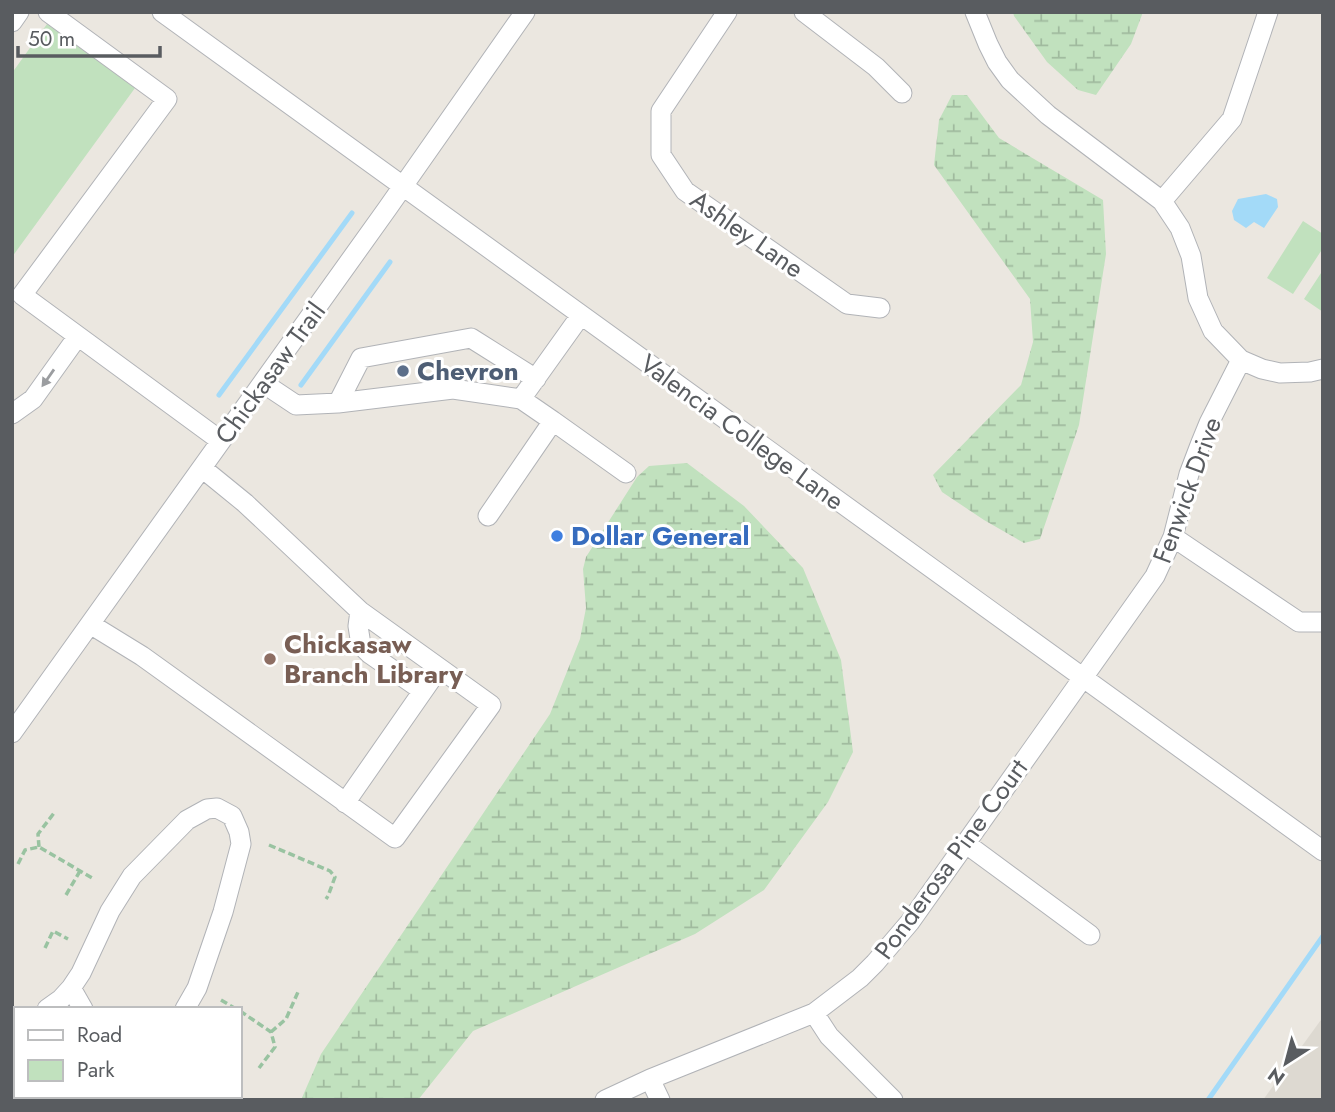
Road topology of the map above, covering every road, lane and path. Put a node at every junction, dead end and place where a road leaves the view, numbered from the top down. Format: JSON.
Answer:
{"nodes":[{"id":1,"x":19,"y":12,"type":"edge"},
{"id":2,"x":48,"y":12,"type":"edge"},
{"id":3,"x":162,"y":12,"type":"edge"},
{"id":4,"x":526,"y":12,"type":"edge"},
{"id":5,"x":727,"y":12,"type":"edge"},
{"id":6,"x":975,"y":12,"type":"edge"},
{"id":7,"x":1268,"y":12,"type":"edge"},
{"id":8,"x":806,"y":13,"type":"edge"},
{"id":9,"x":12,"y":22,"type":"edge"},
{"id":10,"x":902,"y":93,"type":"dead end"},
{"id":11,"x":403,"y":187,"type":"junction"},
{"id":12,"x":1162,"y":201,"type":"junction"},
{"id":13,"x":17,"y":291,"type":"edge"},
{"id":14,"x":880,"y":308,"type":"dead end"},
{"id":15,"x":581,"y":315,"type":"junction"},
{"id":16,"x":78,"y":336,"type":"junction"},
{"id":17,"x":1241,"y":360,"type":"junction"},
{"id":18,"x":1323,"y":369,"type":"edge"},
{"id":19,"x":536,"y":379,"type":"junction"},
{"id":20,"x":262,"y":383,"type":"junction"},
{"id":21,"x":521,"y":399,"type":"junction"},
{"id":22,"x":338,"y":403,"type":"junction"},
{"id":23,"x":12,"y":414,"type":"edge"},
{"id":24,"x":553,"y":421,"type":"junction"},
{"id":25,"x":221,"y":441,"type":"junction"},
{"id":26,"x":202,"y":468,"type":"junction"},
{"id":27,"x":626,"y":473,"type":"dead end"},
{"id":28,"x":488,"y":516,"type":"dead end"},
{"id":29,"x":1173,"y":537,"type":"junction"},
{"id":30,"x":360,"y":611,"type":"junction"},
{"id":31,"x":1323,"y":622,"type":"edge"},
{"id":32,"x":90,"y":624,"type":"junction"},
{"id":33,"x":439,"y":668,"type":"junction"},
{"id":34,"x":1083,"y":677,"type":"junction"},
{"id":35,"x":423,"y":691,"type":"junction"},
{"id":36,"x":12,"y":733,"type":"edge"},
{"id":37,"x":345,"y":803,"type":"junction"},
{"id":38,"x":54,"y":813,"type":"dead end"},
{"id":39,"x":965,"y":843,"type":"junction"},
{"id":40,"x":269,"y":845,"type":"dead end"},
{"id":41,"x":38,"y":847,"type":"junction"},
{"id":42,"x":1323,"y":851,"type":"edge"},
{"id":43,"x":18,"y":864,"type":"dead end"},
{"id":44,"x":80,"y":872,"type":"junction"},
{"id":45,"x":94,"y":879,"type":"dead end"},
{"id":46,"x":66,"y":895,"type":"dead end"},
{"id":47,"x":326,"y":899,"type":"dead end"},
{"id":48,"x":1090,"y":935,"type":"dead end"},
{"id":49,"x":68,"y":939,"type":"dead end"},
{"id":50,"x":45,"y":948,"type":"dead end"},
{"id":51,"x":71,"y":988,"type":"junction"},
{"id":52,"x":298,"y":992,"type":"dead end"},
{"id":53,"x":221,"y":1000,"type":"dead end"},
{"id":54,"x":50,"y":1007,"type":"edge"},
{"id":55,"x":82,"y":1007,"type":"edge"},
{"id":56,"x":186,"y":1007,"type":"edge"},
{"id":57,"x":233,"y":1007,"type":"edge"},
{"id":58,"x":242,"y":1013,"type":"edge"},
{"id":59,"x":814,"y":1013,"type":"junction"},
{"id":60,"x":271,"y":1032,"type":"junction"},
{"id":61,"x":259,"y":1068,"type":"dead end"},
{"id":62,"x":650,"y":1079,"type":"junction"},
{"id":63,"x":605,"y":1100,"type":"edge"},
{"id":64,"x":660,"y":1100,"type":"edge"},
{"id":65,"x":893,"y":1100,"type":"edge"}],
"edges":[{"from":1,"to":9,"type":"street"},
{"from":2,"to":13,"type":"street"},
{"from":3,"to":11,"type":"street","name":"Valencia College Lane"},
{"from":4,"to":11,"type":"street","name":"Chickasaw Trail"},
{"from":5,"to":14,"type":"street","name":"Ashley Lane"},
{"from":6,"to":12,"type":"street"},
{"from":7,"to":12,"type":"street"},
{"from":8,"to":10,"type":"street"},
{"from":11,"to":15,"type":"street","name":"Valencia College Lane"},
{"from":11,"to":20,"type":"street","name":"Chickasaw Trail"},
{"from":12,"to":17,"type":"street"},
{"from":13,"to":16,"type":"street"},
{"from":15,"to":19,"type":"street"},
{"from":15,"to":34,"type":"street","name":"Valencia College Lane"},
{"from":16,"to":23,"type":"street","one_way":true},
{"from":16,"to":25,"type":"street"},
{"from":17,"to":18,"type":"street"},
{"from":17,"to":29,"type":"street","name":"Fenwick Drive"},
{"from":19,"to":21,"type":"street"},
{"from":19,"to":22,"type":"street"},
{"from":20,"to":22,"type":"street"},
{"from":20,"to":25,"type":"street","name":"Chickasaw Trail"},
{"from":21,"to":22,"type":"street"},
{"from":21,"to":24,"type":"street"},
{"from":24,"to":27,"type":"street"},
{"from":24,"to":28,"type":"street"},
{"from":25,"to":26,"type":"street","name":"Chickasaw Trail"},
{"from":26,"to":30,"type":"street"},
{"from":26,"to":32,"type":"street","name":"Chickasaw Trail"},
{"from":29,"to":31,"type":"street"},
{"from":29,"to":34,"type":"street","name":"Fenwick Drive"},
{"from":30,"to":33,"type":"street"},
{"from":30,"to":35,"type":"street"},
{"from":32,"to":36,"type":"street","name":"Chickasaw Trail"},
{"from":32,"to":37,"type":"street"},
{"from":33,"to":35,"type":"street"},
{"from":33,"to":37,"type":"street"},
{"from":34,"to":39,"type":"street","name":"Ponderosa Pine Court"},
{"from":34,"to":42,"type":"street","name":"Valencia College Lane"},
{"from":35,"to":37,"type":"street"},
{"from":38,"to":41,"type":"path"},
{"from":39,"to":48,"type":"street"},
{"from":39,"to":59,"type":"street","name":"Ponderosa Pine Court"},
{"from":40,"to":47,"type":"path"},
{"from":41,"to":43,"type":"path"},
{"from":41,"to":44,"type":"path"},
{"from":44,"to":45,"type":"path"},
{"from":44,"to":46,"type":"path"},
{"from":49,"to":50,"type":"path"},
{"from":51,"to":54,"type":"street"},
{"from":51,"to":55,"type":"street"},
{"from":51,"to":56,"type":"street"},
{"from":52,"to":60,"type":"path"},
{"from":53,"to":57,"type":"path"},
{"from":58,"to":60,"type":"path"},
{"from":59,"to":62,"type":"street","name":"Ponderosa Pine Court"},
{"from":59,"to":65,"type":"street"},
{"from":60,"to":61,"type":"path"},
{"from":62,"to":63,"type":"street","name":"Ponderosa Pine Court"},
{"from":62,"to":64,"type":"street"}]}
